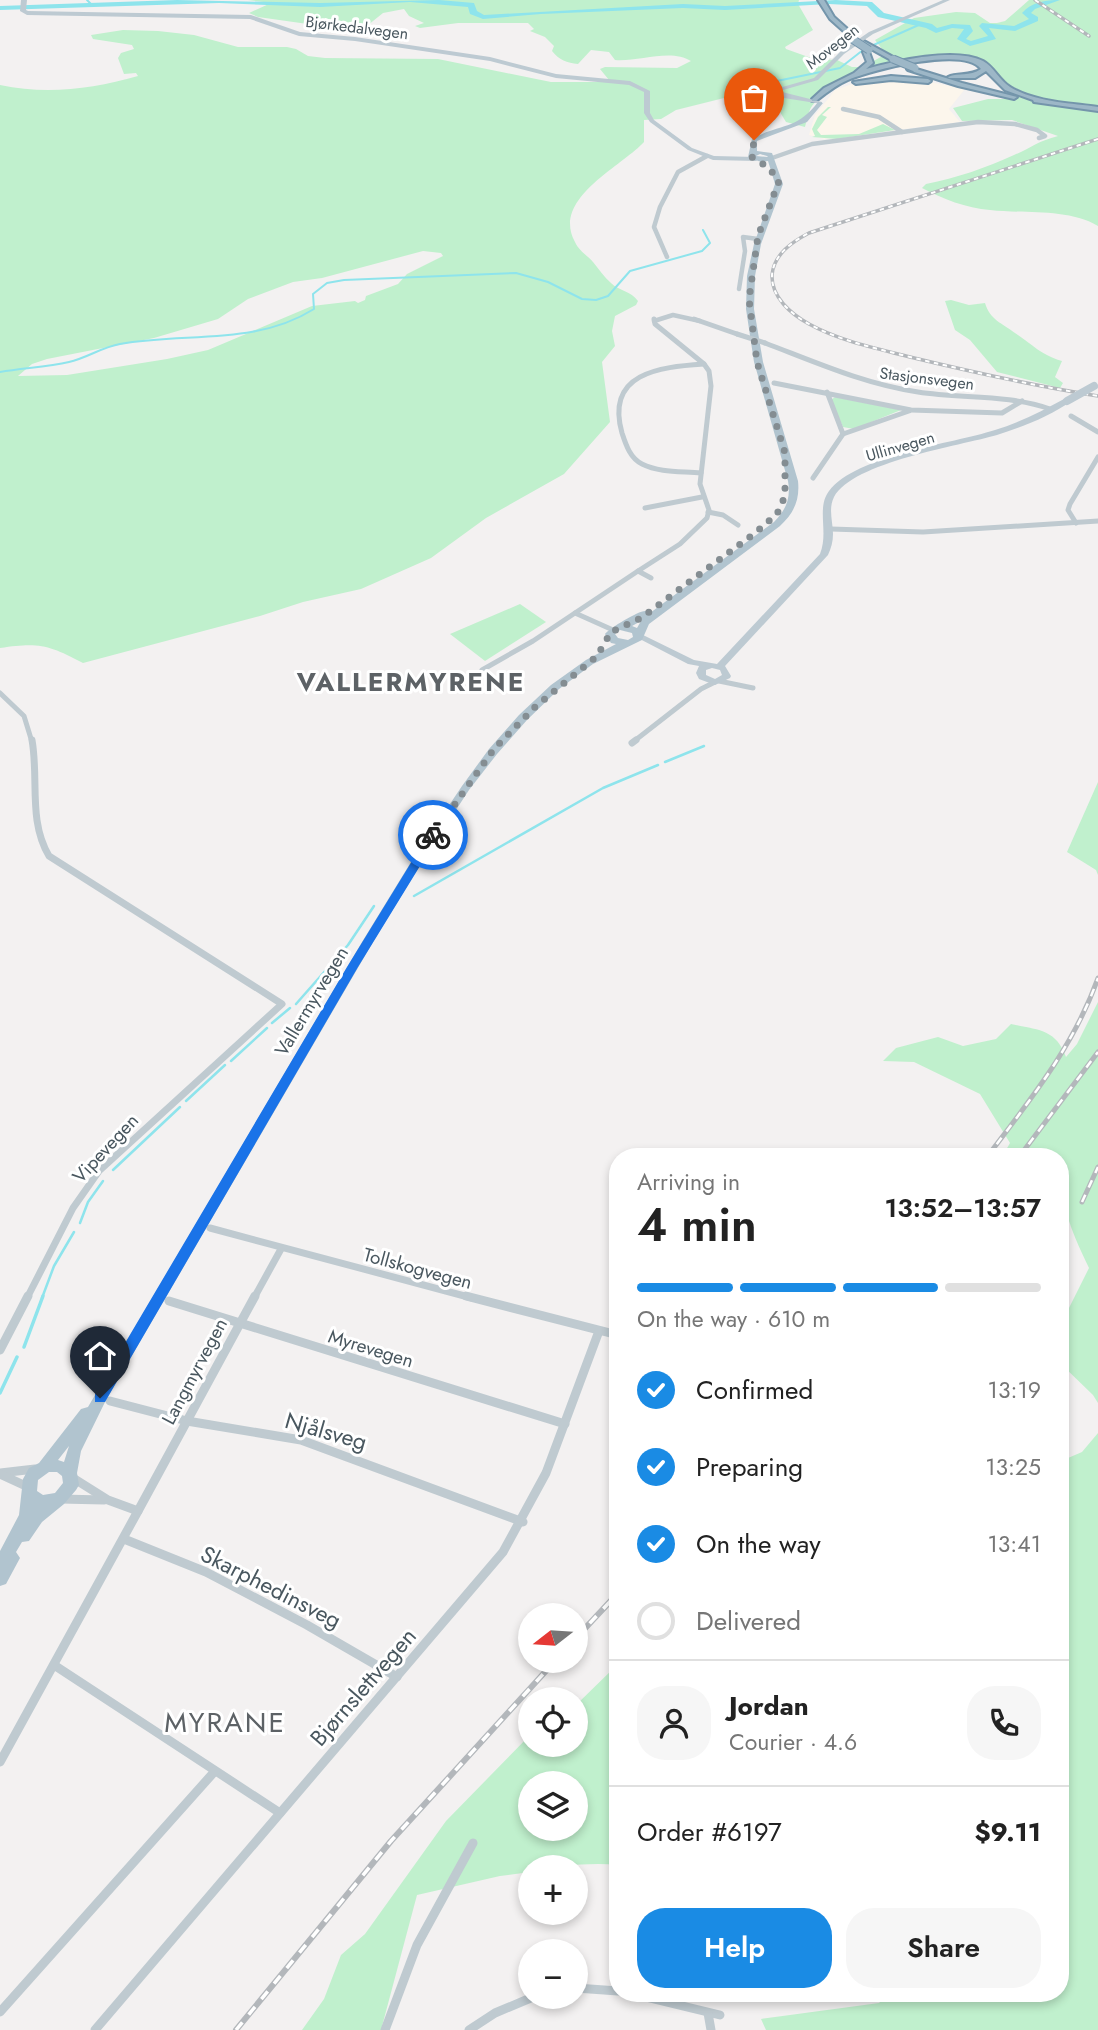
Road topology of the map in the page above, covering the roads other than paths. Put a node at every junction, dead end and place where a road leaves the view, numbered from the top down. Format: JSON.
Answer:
{"nodes":[{"id":1,"x":819,"y":0,"type":"edge"},
{"id":2,"x":947,"y":0,"type":"edge"},
{"id":3,"x":24,"y":1,"type":"edge"},
{"id":4,"x":825,"y":11,"type":"joint"},
{"id":5,"x":869,"y":50,"type":"junction"},
{"id":6,"x":891,"y":62,"type":"junction"},
{"id":7,"x":980,"y":62,"type":"junction"},
{"id":8,"x":915,"y":69,"type":"junction"},
{"id":9,"x":842,"y":81,"type":"junction"},
{"id":10,"x":971,"y":88,"type":"junction"},
{"id":11,"x":827,"y":95,"type":"junction"},
{"id":12,"x":1043,"y":100,"type":"junction"},
{"id":13,"x":815,"y":102,"type":"junction"},
{"id":14,"x":1098,"y":108,"type":"edge"},
{"id":15,"x":843,"y":109,"type":"dead end"},
{"id":16,"x":902,"y":132,"type":"junction"},
{"id":17,"x":1039,"y":138,"type":"dead end"},
{"id":18,"x":757,"y":139,"type":"junction"},
{"id":19,"x":707,"y":156,"type":"junction"},
{"id":20,"x":769,"y":156,"type":"junction"},
{"id":21,"x":755,"y":157,"type":"junction"},
{"id":22,"x":778,"y":176,"type":"junction"},
{"id":23,"x":758,"y":239,"type":"junction"},
{"id":24,"x":667,"y":257,"type":"dead end"},
{"id":25,"x":739,"y":289,"type":"dead end"},
{"id":26,"x":751,"y":326,"type":"joint"},
{"id":27,"x":704,"y":364,"type":"junction"},
{"id":28,"x":774,"y":383,"type":"dead end"},
{"id":29,"x":1096,"y":385,"type":"edge"},
{"id":30,"x":827,"y":392,"type":"junction"},
{"id":31,"x":1022,"y":401,"type":"junction"},
{"id":32,"x":1050,"y":409,"type":"junction"},
{"id":33,"x":911,"y":410,"type":"junction"},
{"id":34,"x":1071,"y":416,"type":"dead end"},
{"id":35,"x":1098,"y":432,"type":"edge"},
{"id":36,"x":844,"y":434,"type":"junction"},
{"id":37,"x":785,"y":453,"type":"joint"},
{"id":38,"x":1098,"y":457,"type":"edge"},
{"id":39,"x":1090,"y":472,"type":"junction"},
{"id":40,"x":701,"y":473,"type":"junction"},
{"id":41,"x":1098,"y":474,"type":"edge"},
{"id":42,"x":813,"y":478,"type":"dead end"},
{"id":43,"x":702,"y":496,"type":"junction"},
{"id":44,"x":645,"y":508,"type":"dead end"},
{"id":45,"x":709,"y":512,"type":"junction"},
{"id":46,"x":780,"y":516,"type":"junction"},
{"id":47,"x":1098,"y":521,"type":"edge"},
{"id":48,"x":1076,"y":523,"type":"junction"},
{"id":49,"x":738,"y":525,"type":"dead end"},
{"id":50,"x":831,"y":529,"type":"junction"},
{"id":51,"x":638,"y":571,"type":"junction"},
{"id":52,"x":651,"y":578,"type":"dead end"},
{"id":53,"x":575,"y":613,"type":"junction"},
{"id":54,"x":615,"y":631,"type":"junction"},
{"id":55,"x":633,"y":639,"type":"junction"},
{"id":56,"x":597,"y":656,"type":"junction"},
{"id":57,"x":708,"y":666,"type":"junction"},
{"id":58,"x":720,"y":666,"type":"junction"},
{"id":59,"x":482,"y":670,"type":"dead end"},
{"id":60,"x":728,"y":674,"type":"junction"},
{"id":61,"x":701,"y":675,"type":"junction"},
{"id":62,"x":717,"y":681,"type":"junction"},
{"id":63,"x":0,"y":693,"type":"edge"},
{"id":64,"x":693,"y":695,"type":"junction"},
{"id":65,"x":632,"y":743,"type":"dead end"},
{"id":66,"x":210,"y":1228,"type":"dead end"},
{"id":67,"x":281,"y":1249,"type":"junction"},
{"id":68,"x":169,"y":1301,"type":"dead end"},
{"id":69,"x":239,"y":1324,"type":"junction"},
{"id":70,"x":599,"y":1331,"type":"junction"},
{"id":71,"x":609,"y":1333,"type":"edge"},
{"id":72,"x":0,"y":1350,"type":"edge"},
{"id":73,"x":105,"y":1399,"type":"junction"},
{"id":74,"x":187,"y":1421,"type":"junction"},
{"id":75,"x":565,"y":1424,"type":"junction"},
{"id":76,"x":42,"y":1468,"type":"junction"},
{"id":77,"x":0,"y":1474,"type":"edge"},
{"id":78,"x":70,"y":1475,"type":"junction"},
{"id":79,"x":29,"y":1491,"type":"junction"},
{"id":80,"x":57,"y":1500,"type":"junction"},
{"id":81,"x":108,"y":1500,"type":"junction"},
{"id":82,"x":138,"y":1511,"type":"junction"},
{"id":83,"x":523,"y":1522,"type":"junction"},
{"id":84,"x":124,"y":1538,"type":"junction"},
{"id":85,"x":0,"y":1565,"type":"edge"},
{"id":86,"x":0,"y":1579,"type":"edge"},
{"id":87,"x":54,"y":1665,"type":"junction"},
{"id":88,"x":397,"y":1676,"type":"junction"},
{"id":89,"x":0,"y":1762,"type":"edge"},
{"id":90,"x":215,"y":1771,"type":"junction"},
{"id":91,"x":279,"y":1813,"type":"junction"},
{"id":92,"x":473,"y":1843,"type":"dead end"},
{"id":93,"x":588,"y":1989,"type":"edge"},
{"id":94,"x":609,"y":1990,"type":"edge"},
{"id":95,"x":672,"y":2002,"type":"edge"},
{"id":96,"x":518,"y":2003,"type":"edge"},
{"id":97,"x":0,"y":2012,"type":"edge"},
{"id":98,"x":708,"y":2013,"type":"junction"},
{"id":99,"x":720,"y":2015,"type":"dead end"},
{"id":100,"x":95,"y":2030,"type":"edge"},
{"id":101,"x":385,"y":2030,"type":"edge"},
{"id":102,"x":468,"y":2030,"type":"edge"},
{"id":103,"x":711,"y":2030,"type":"edge"}],
"edges":[{"from":1,"to":4,"type":"highway"},
{"from":2,"to":13,"type":"main road","name":"Movegen"},
{"from":3,"to":19,"type":"main road","name":"Bjørkedalvegen"},
{"from":4,"to":5,"type":"highway","bridge":true},
{"from":5,"to":6,"type":"highway"},
{"from":5,"to":9,"type":"highway"},
{"from":6,"to":7,"type":"highway"},
{"from":6,"to":8,"type":"highway","bridge":true},
{"from":6,"to":9,"type":"highway"},
{"from":6,"to":11,"type":"highway"},
{"from":7,"to":8,"type":"highway"},
{"from":7,"to":12,"type":"highway"},
{"from":8,"to":10,"type":"highway"},
{"from":8,"to":12,"type":"highway"},
{"from":9,"to":13,"type":"highway"},
{"from":10,"to":11,"type":"highway"},
{"from":10,"to":14,"type":"highway"},
{"from":11,"to":13,"type":"highway"},
{"from":12,"to":14,"type":"highway"},
{"from":13,"to":18,"type":"main road"},
{"from":15,"to":16,"type":"street"},
{"from":16,"to":17,"type":"street"},
{"from":16,"to":20,"type":"street"},
{"from":18,"to":20,"type":"main road"},
{"from":18,"to":21,"type":"main road"},
{"from":19,"to":21,"type":"main road"},
{"from":19,"to":24,"type":"street"},
{"from":20,"to":21,"type":"main road"},
{"from":20,"to":22,"type":"main road"},
{"from":21,"to":22,"type":"main road"},
{"from":22,"to":23,"type":"main road"},
{"from":23,"to":25,"type":"street"},
{"from":23,"to":26,"type":"main road"},
{"from":26,"to":37,"type":"main road"},
{"from":27,"to":31,"type":"street","name":"Stasjonsvegen","bridge":true},
{"from":27,"to":40,"type":"street"},
{"from":27,"to":40,"type":"street"},
{"from":28,"to":30,"type":"street"},
{"from":29,"to":32,"type":"main road","name":"Ullinvegen","bridge":true},
{"from":30,"to":33,"type":"street"},
{"from":30,"to":36,"type":"street"},
{"from":31,"to":32,"type":"street","name":"Stasjonsvegen"},
{"from":31,"to":33,"type":"street"},
{"from":32,"to":50,"type":"main road","name":"Ullinvegen"},
{"from":33,"to":36,"type":"street"},
{"from":34,"to":35,"type":"street"},
{"from":36,"to":42,"type":"street"},
{"from":37,"to":46,"type":"main road"},
{"from":38,"to":39,"type":"street"},
{"from":39,"to":41,"type":"street"},
{"from":39,"to":48,"type":"street"},
{"from":40,"to":43,"type":"street"},
{"from":43,"to":44,"type":"street"},
{"from":43,"to":45,"type":"street"},
{"from":45,"to":49,"type":"street"},
{"from":45,"to":51,"type":"street"},
{"from":46,"to":54,"type":"main road","name":"Vallermyrvegen"},
{"from":46,"to":55,"type":"main road","name":"Vallermyrvegen"},
{"from":47,"to":48,"type":"street"},
{"from":48,"to":50,"type":"street"},
{"from":50,"to":58,"type":"main road","name":"Ullinvegen"},
{"from":51,"to":52,"type":"street"},
{"from":51,"to":53,"type":"street"},
{"from":53,"to":54,"type":"street"},
{"from":53,"to":59,"type":"street"},
{"from":54,"to":55,"type":"main road"},
{"from":54,"to":55,"type":"main road"},
{"from":54,"to":56,"type":"main road","name":"Vallermyrvegen"},
{"from":55,"to":56,"type":"main road","name":"Vallermyrvegen"},
{"from":55,"to":57,"type":"main road"},
{"from":55,"to":61,"type":"main road"},
{"from":56,"to":73,"type":"main road","name":"Vallermyrvegen"},
{"from":57,"to":58,"type":"main road"},
{"from":57,"to":61,"type":"main road"},
{"from":58,"to":60,"type":"main road"},
{"from":60,"to":62,"type":"main road"},
{"from":60,"to":62,"type":"street"},
{"from":61,"to":62,"type":"main road"},
{"from":61,"to":64,"type":"street"},
{"from":62,"to":64,"type":"street"},
{"from":63,"to":72,"type":"street","name":"Vipevegen"},
{"from":64,"to":65,"type":"street"},
{"from":66,"to":67,"type":"street","name":"Tollskogvegen"},
{"from":67,"to":69,"type":"street","name":"Langmyrvegen"},
{"from":67,"to":70,"type":"street","name":"Tollskogvegen"},
{"from":68,"to":69,"type":"street","name":"Myrevegen"},
{"from":69,"to":74,"type":"street","name":"Langmyrvegen"},
{"from":69,"to":75,"type":"street","name":"Myrevegen"},
{"from":70,"to":71,"type":"street","name":"Tollskogvegen"},
{"from":70,"to":75,"type":"street","name":"Bjørnslettvegen"},
{"from":73,"to":74,"type":"street","name":"Njålsveg"},
{"from":73,"to":76,"type":"main road","name":"Vallermyrvegen"},
{"from":73,"to":78,"type":"main road","name":"Vallermyrvegen"},
{"from":74,"to":82,"type":"street","name":"Langmyrvegen"},
{"from":74,"to":83,"type":"street","name":"Njålsveg"},
{"from":75,"to":83,"type":"street","name":"Bjørnslettvegen"},
{"from":76,"to":77,"type":"street"},
{"from":76,"to":78,"type":"main road"},
{"from":76,"to":79,"type":"main road"},
{"from":77,"to":79,"type":"street"},
{"from":78,"to":80,"type":"main road"},
{"from":78,"to":81,"type":"street"},
{"from":79,"to":80,"type":"main road"},
{"from":79,"to":85,"type":"main road"},
{"from":80,"to":81,"type":"street"},
{"from":80,"to":86,"type":"main road"},
{"from":81,"to":82,"type":"street"},
{"from":82,"to":84,"type":"street","name":"Langmyrvegen"},
{"from":83,"to":88,"type":"street","name":"Bjørnslettvegen"},
{"from":84,"to":87,"type":"street","name":"Langmyrvegen"},
{"from":84,"to":88,"type":"street","name":"Skarphedinsveg"},
{"from":87,"to":89,"type":"street","name":"Langmyrvegen"},
{"from":87,"to":90,"type":"street"},
{"from":88,"to":91,"type":"street","name":"Bjørnslettvegen"},
{"from":90,"to":91,"type":"street"},
{"from":90,"to":97,"type":"street"},
{"from":91,"to":100,"type":"street","name":"Bjørnslettvegen"},
{"from":92,"to":101,"type":"street"},
{"from":93,"to":94,"type":"street"},
{"from":95,"to":98,"type":"street"},
{"from":96,"to":102,"type":"street"},
{"from":98,"to":99,"type":"street"},
{"from":98,"to":103,"type":"street"}]}
